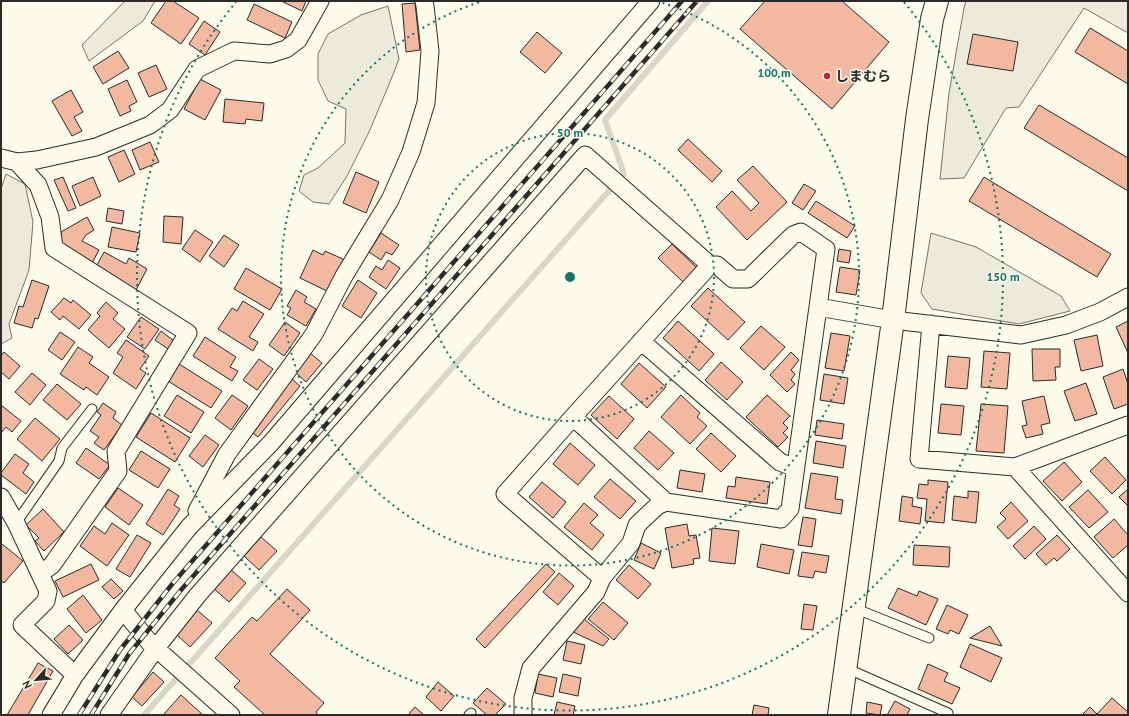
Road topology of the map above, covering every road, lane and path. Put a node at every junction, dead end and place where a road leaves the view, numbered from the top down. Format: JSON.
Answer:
{"nodes":[{"id":1,"x":320,"y":1,"type":"edge"},
{"id":2,"x":424,"y":1,"type":"edge"},
{"id":3,"x":651,"y":1,"type":"edge"},
{"id":4,"x":937,"y":1,"type":"edge"},
{"id":5,"x":9,"y":160,"type":"edge"},
{"id":6,"x":710,"y":265,"type":"junction"},
{"id":7,"x":1128,"y":297,"type":"edge"},
{"id":8,"x":818,"y":306,"type":"junction"},
{"id":9,"x":893,"y":320,"type":"junction"},
{"id":10,"x":931,"y":324,"type":"junction"},
{"id":11,"x":641,"y":341,"type":"junction"},
{"id":12,"x":92,"y":409,"type":"dead end"},
{"id":13,"x":572,"y":417,"type":"junction"},
{"id":14,"x":1125,"y":431,"type":"edge"},
{"id":15,"x":1015,"y":467,"type":"junction"},
{"id":16,"x":795,"y":468,"type":"junction"},
{"id":17,"x":1,"y":497,"type":"edge"},
{"id":18,"x":666,"y":502,"type":"junction"},
{"id":19,"x":16,"y":523,"type":"junction"},
{"id":20,"x":188,"y":527,"type":"junction"},
{"id":21,"x":40,"y":574,"type":"junction"},
{"id":22,"x":602,"y":578,"type":"junction"},
{"id":23,"x":1128,"y":593,"type":"edge"},
{"id":24,"x":854,"y":608,"type":"junction"},
{"id":25,"x":123,"y":610,"type":"junction"},
{"id":26,"x":929,"y":638,"type":"dead end"},
{"id":27,"x":156,"y":648,"type":"junction"},
{"id":28,"x":846,"y":668,"type":"junction"},
{"id":29,"x":75,"y":675,"type":"junction"},
{"id":30,"x":948,"y":713,"type":"dead end"},
{"id":31,"x":51,"y":715,"type":"edge"},
{"id":32,"x":109,"y":715,"type":"edge"},
{"id":33,"x":231,"y":715,"type":"edge"},
{"id":34,"x":523,"y":715,"type":"edge"},
{"id":35,"x":840,"y":715,"type":"edge"}],
"edges":[{"from":1,"to":5,"type":"street"},
{"from":2,"to":20,"type":"street"},
{"from":3,"to":20,"type":"street"},
{"from":4,"to":9,"type":"street"},
{"from":5,"to":21,"type":"street"},
{"from":6,"to":8,"type":"street"},
{"from":6,"to":11,"type":"street"},
{"from":6,"to":27,"type":"street"},
{"from":7,"to":10,"type":"street"},
{"from":8,"to":9,"type":"street"},
{"from":8,"to":16,"type":"street"},
{"from":9,"to":10,"type":"street"},
{"from":9,"to":24,"type":"street"},
{"from":10,"to":15,"type":"street"},
{"from":11,"to":13,"type":"street"},
{"from":11,"to":16,"type":"street"},
{"from":12,"to":19,"type":"lane"},
{"from":13,"to":18,"type":"street"},
{"from":13,"to":22,"type":"street"},
{"from":14,"to":15,"type":"street"},
{"from":15,"to":23,"type":"street"},
{"from":16,"to":18,"type":"street"},
{"from":17,"to":19,"type":"street"},
{"from":18,"to":22,"type":"street"},
{"from":19,"to":21,"type":"street"},
{"from":20,"to":25,"type":"street"},
{"from":21,"to":29,"type":"street"},
{"from":22,"to":34,"type":"street"},
{"from":24,"to":26,"type":"lane"},
{"from":24,"to":28,"type":"street"},
{"from":25,"to":27,"type":"street"},
{"from":25,"to":29,"type":"street"},
{"from":27,"to":32,"type":"street"},
{"from":27,"to":33,"type":"street"},
{"from":28,"to":30,"type":"lane"},
{"from":28,"to":35,"type":"street"},
{"from":29,"to":31,"type":"street"}]}
